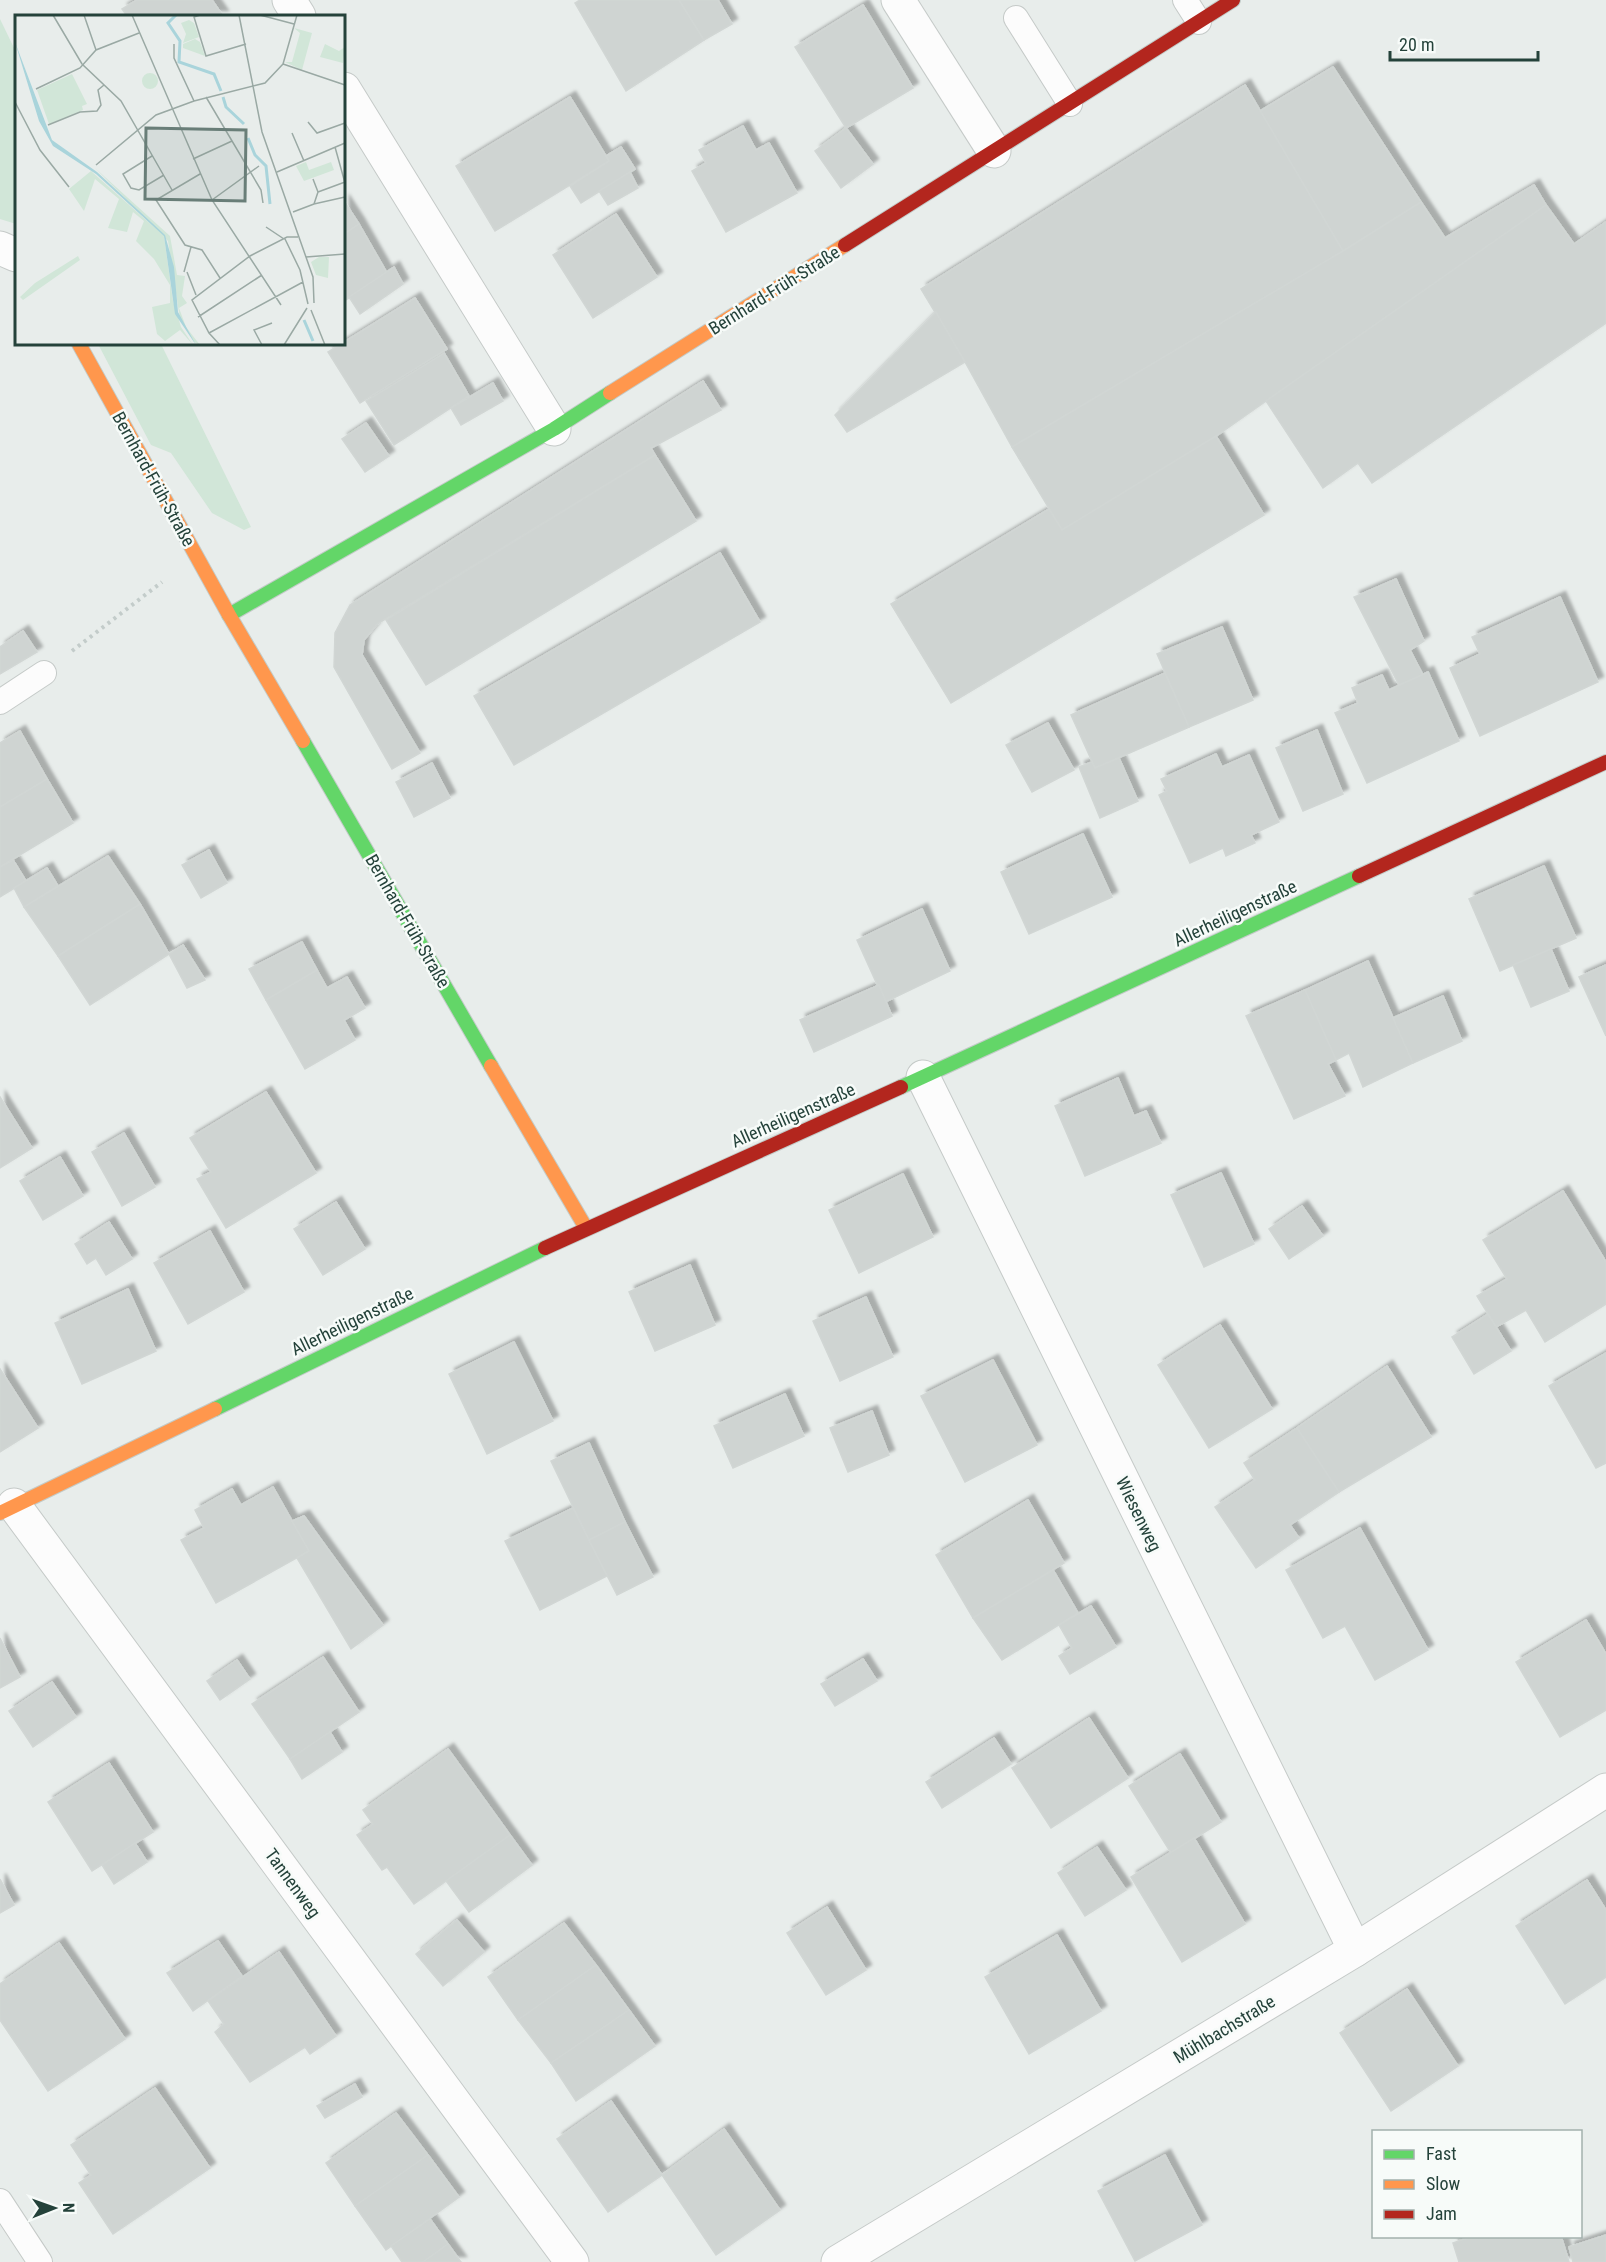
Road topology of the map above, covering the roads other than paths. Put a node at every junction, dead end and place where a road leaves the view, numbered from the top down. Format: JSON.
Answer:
{"nodes":[{"id":1,"x":289,"y":0,"type":"edge"},
{"id":2,"x":898,"y":0,"type":"edge"},
{"id":3,"x":1185,"y":0,"type":"edge"},
{"id":4,"x":1233,"y":0,"type":"edge"},
{"id":5,"x":298,"y":15,"type":"edge"},
{"id":6,"x":1016,"y":18,"type":"dead end"},
{"id":7,"x":1199,"y":22,"type":"junction"},
{"id":8,"x":345,"y":90,"type":"edge"},
{"id":9,"x":1070,"y":104,"type":"junction"},
{"id":10,"x":994,"y":151,"type":"junction"},
{"id":11,"x":0,"y":248,"type":"edge"},
{"id":12,"x":15,"y":255,"type":"edge"},
{"id":13,"x":80,"y":345,"type":"edge"},
{"id":14,"x":554,"y":429,"type":"junction"},
{"id":15,"x":229,"y":615,"type":"junction"},
{"id":16,"x":44,"y":673,"type":"road end"},
{"id":17,"x":0,"y":702,"type":"edge"},
{"id":18,"x":1606,"y":762,"type":"edge"},
{"id":19,"x":923,"y":1077,"type":"junction"},
{"id":20,"x":586,"y":1228,"type":"junction"},
{"id":21,"x":7,"y":1509,"type":"edge"},
{"id":22,"x":1606,"y":1790,"type":"edge"},
{"id":23,"x":1354,"y":1950,"type":"junction"},
{"id":24,"x":0,"y":2200,"type":"edge"},
{"id":25,"x":40,"y":2262,"type":"edge"},
{"id":26,"x":572,"y":2262,"type":"edge"},
{"id":27,"x":838,"y":2262,"type":"edge"}],
"edges":[{"from":1,"to":5,"type":"street"},
{"from":2,"to":10,"type":"street"},
{"from":3,"to":7,"type":"lane"},
{"from":4,"to":7,"type":"street","name":"Bernhard-Früh-Straße"},
{"from":6,"to":9,"type":"lane"},
{"from":7,"to":9,"type":"street","name":"Bernhard-Früh-Straße"},
{"from":8,"to":14,"type":"street"},
{"from":9,"to":10,"type":"street","name":"Bernhard-Früh-Straße"},
{"from":10,"to":14,"type":"street","name":"Bernhard-Früh-Straße"},
{"from":11,"to":12,"type":"street"},
{"from":13,"to":15,"type":"street","name":"Bernhard-Früh-Straße"},
{"from":14,"to":15,"type":"street","name":"Bernhard-Früh-Straße"},
{"from":15,"to":20,"type":"street","name":"Bernhard-Früh-Straße"},
{"from":16,"to":17,"type":"lane"},
{"from":18,"to":19,"type":"street","name":"Allerheiligenstraße"},
{"from":19,"to":20,"type":"street","name":"Allerheiligenstraße"},
{"from":19,"to":23,"type":"street","name":"Wiesenweg"},
{"from":20,"to":21,"type":"street","name":"Allerheiligenstraße"},
{"from":21,"to":26,"type":"street","name":"Tannenweg"},
{"from":22,"to":23,"type":"street","name":"Mühlbachstraße"},
{"from":23,"to":27,"type":"street","name":"Mühlbachstraße"},
{"from":24,"to":25,"type":"lane"}]}
